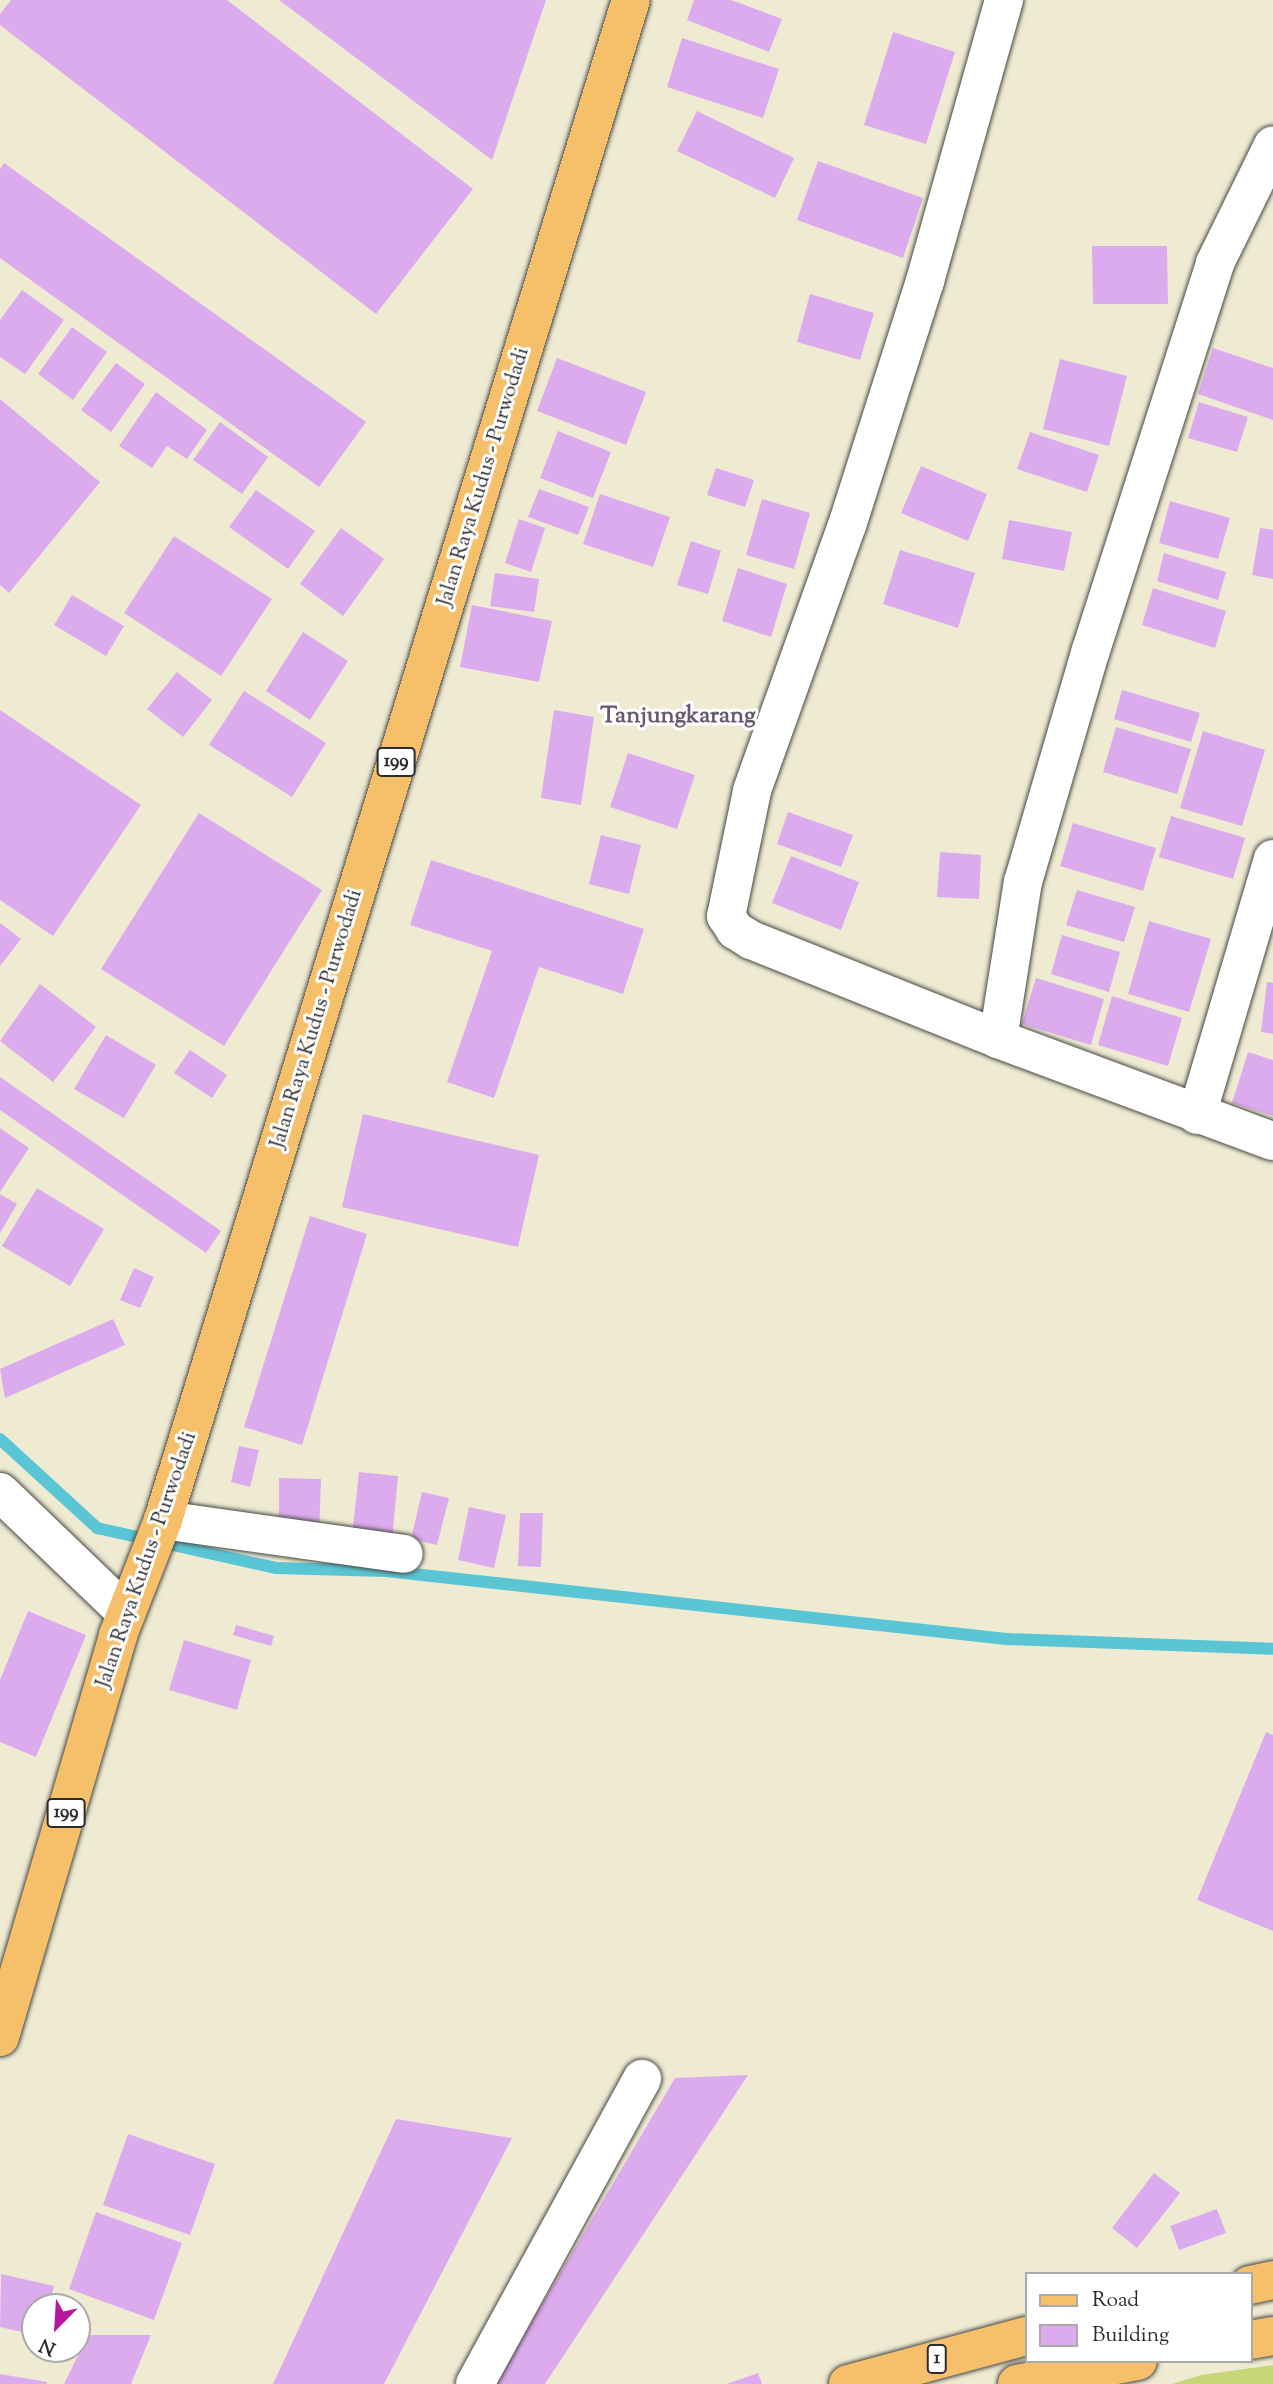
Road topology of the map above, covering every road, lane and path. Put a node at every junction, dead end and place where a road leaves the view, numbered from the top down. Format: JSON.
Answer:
{"nodes":[{"id":1,"x":631,"y":0,"type":"edge"},
{"id":2,"x":1004,"y":0,"type":"edge"},
{"id":3,"x":1273,"y":145,"type":"edge"},
{"id":4,"x":1273,"y":859,"type":"edge"},
{"id":5,"x":998,"y":1039,"type":"junction"},
{"id":6,"x":1197,"y":1115,"type":"junction"},
{"id":7,"x":1273,"y":1141,"type":"edge"},
{"id":8,"x":0,"y":1492,"type":"edge"},
{"id":9,"x":163,"y":1521,"type":"junction"},
{"id":10,"x":404,"y":1554,"type":"dead end"},
{"id":11,"x":130,"y":1602,"type":"junction"},
{"id":12,"x":0,"y":2037,"type":"edge"},
{"id":13,"x":642,"y":2079,"type":"dead end"},
{"id":14,"x":1273,"y":2280,"type":"edge"},
{"id":15,"x":1252,"y":2285,"type":"edge"},
{"id":16,"x":1273,"y":2336,"type":"edge"},
{"id":17,"x":1024,"y":2337,"type":"edge"},
{"id":18,"x":1252,"y":2340,"type":"edge"},
{"id":19,"x":1127,"y":2363,"type":"edge"},
{"id":20,"x":475,"y":2384,"type":"edge"},
{"id":21,"x":848,"y":2384,"type":"edge"},
{"id":22,"x":1017,"y":2384,"type":"edge"}],
"edges":[{"from":1,"to":9,"type":"main road","name":"Jalan Raya Kudus - Purwodadi","number":"199"},
{"from":2,"to":5,"type":"street"},
{"from":3,"to":5,"type":"street"},
{"from":4,"to":6,"type":"street"},
{"from":5,"to":6,"type":"street"},
{"from":6,"to":7,"type":"street"},
{"from":8,"to":11,"type":"street"},
{"from":9,"to":10,"type":"street"},
{"from":9,"to":11,"type":"main road","name":"Jalan Raya Kudus - Purwodadi","number":"199"},
{"from":11,"to":12,"type":"main road","name":"Jalan Raya Kudus - Purwodadi","number":"199"},
{"from":13,"to":20,"type":"street"},
{"from":14,"to":15,"type":"main road"},
{"from":16,"to":18,"type":"main road"},
{"from":17,"to":21,"type":"main road","number":"1"},
{"from":19,"to":22,"type":"main road"}]}
